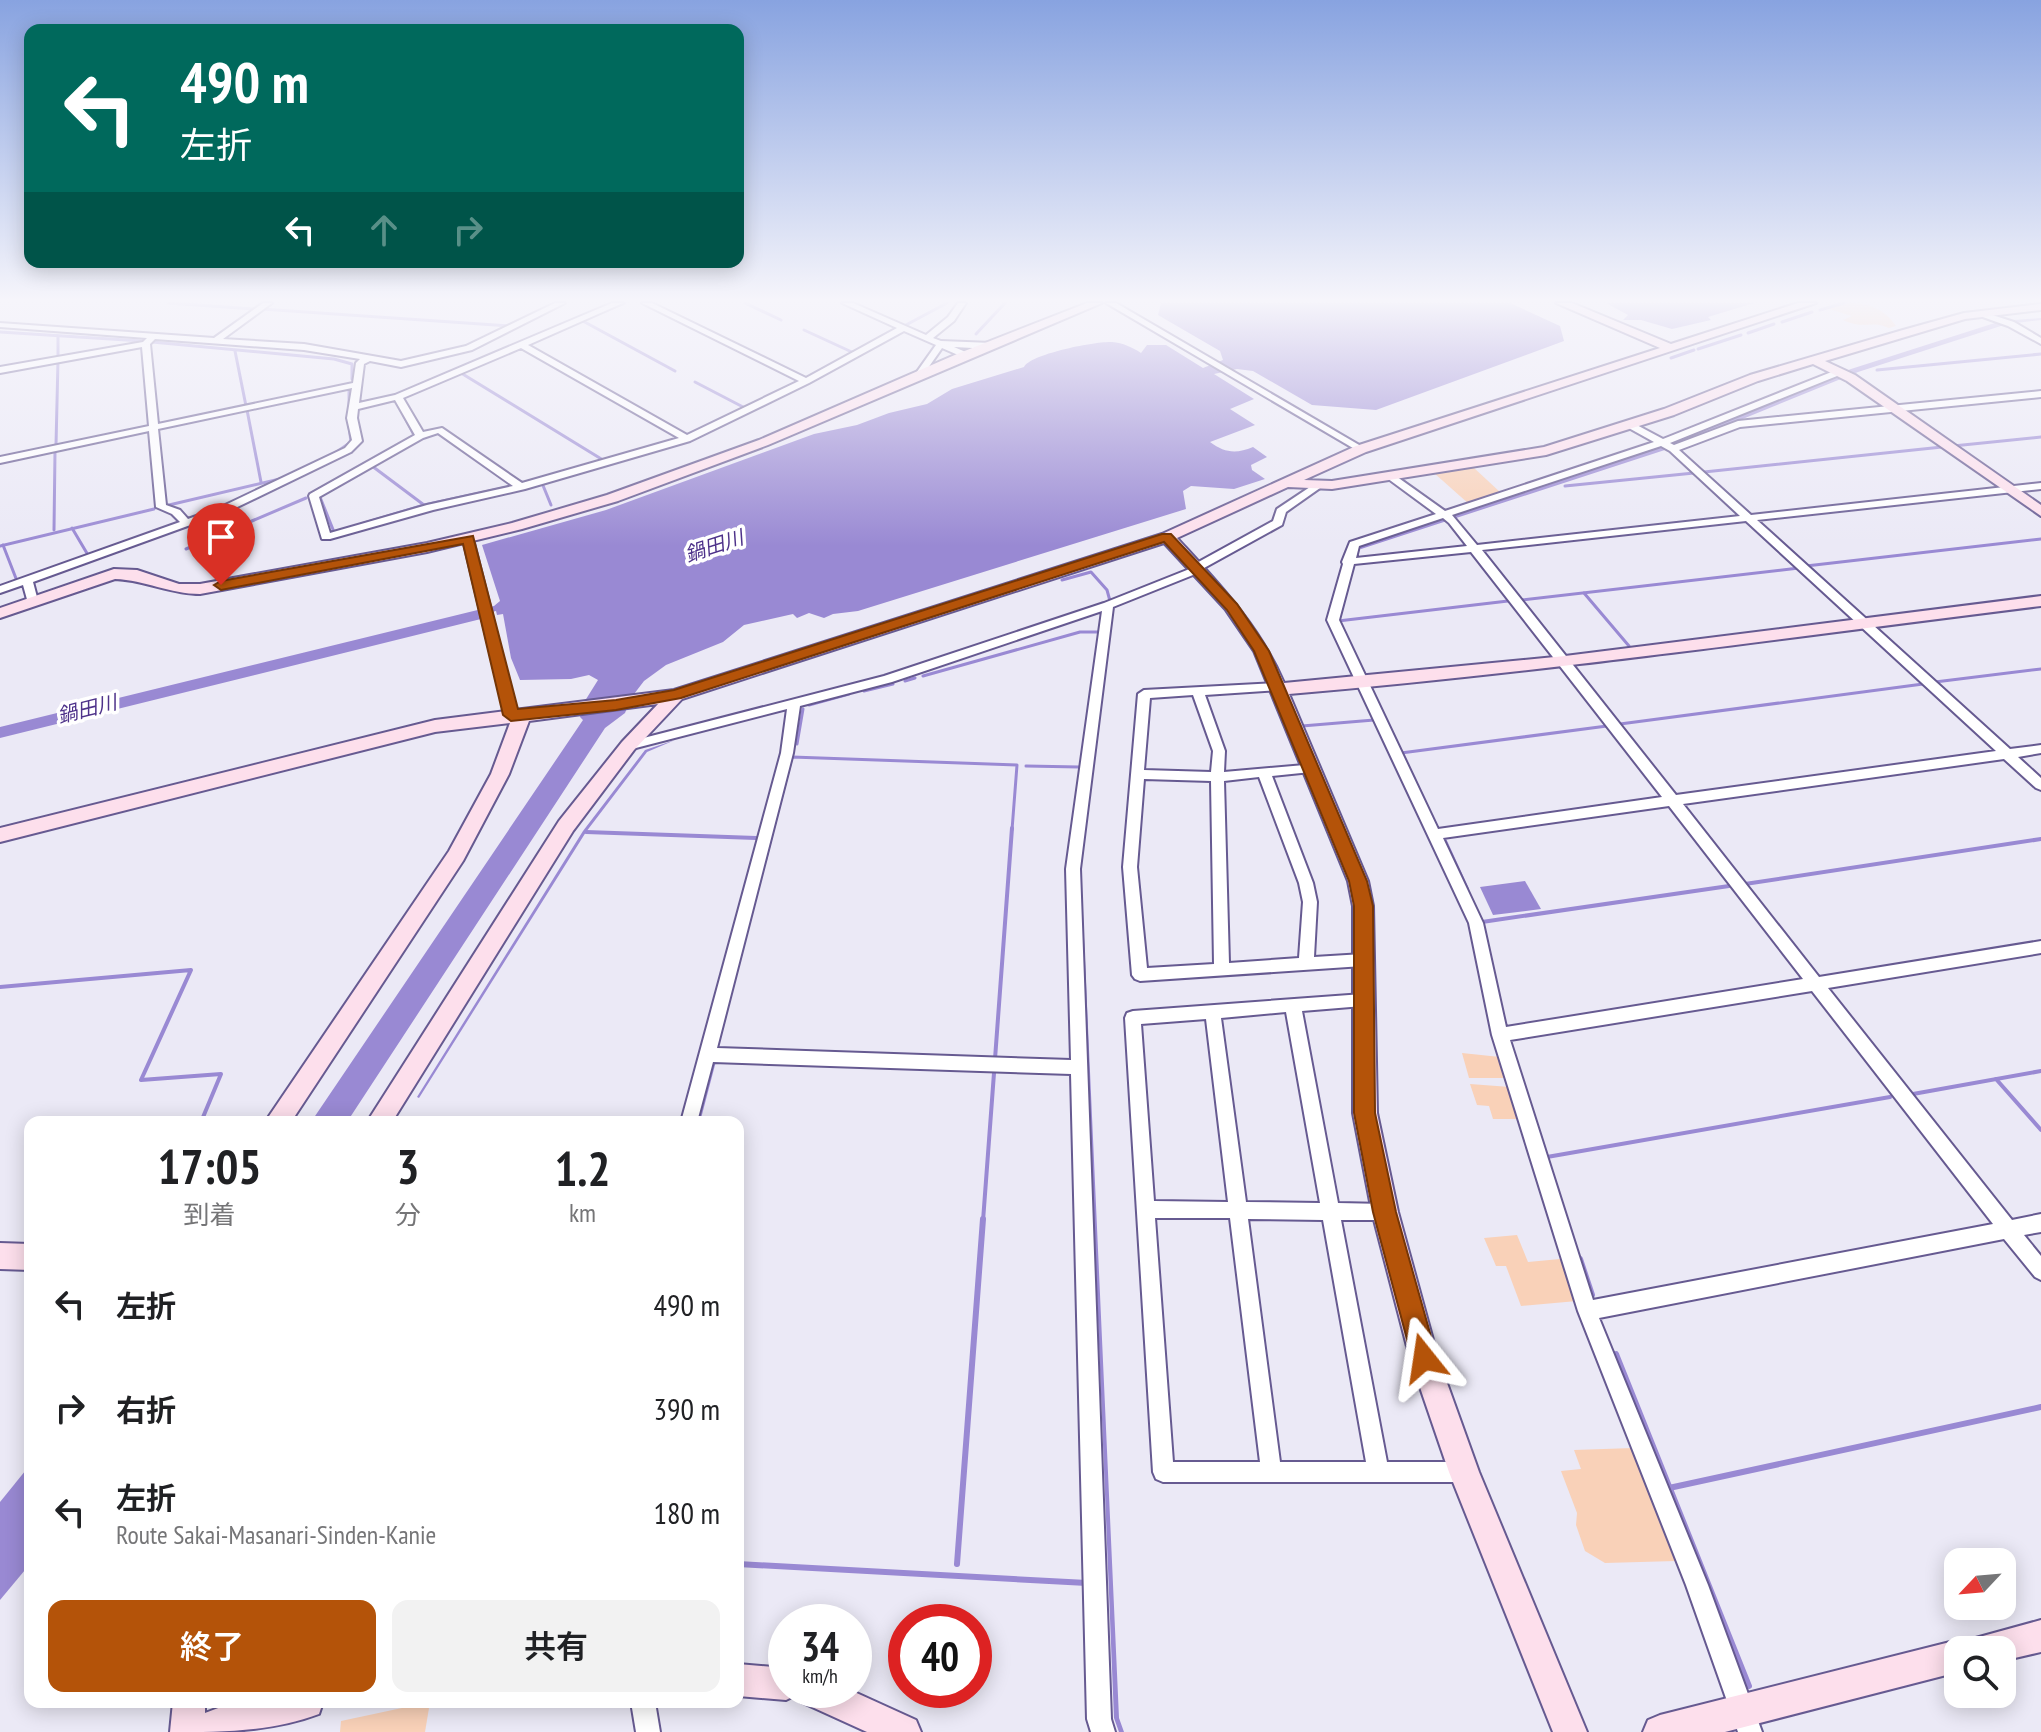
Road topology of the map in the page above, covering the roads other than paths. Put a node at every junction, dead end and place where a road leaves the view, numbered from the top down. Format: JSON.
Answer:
{"nodes":[{"id":1,"x":149,"y":384,"type":"edge"},
{"id":2,"x":428,"y":384,"type":"edge"},
{"id":3,"x":590,"y":384,"type":"edge"},
{"id":4,"x":800,"y":384,"type":"edge"},
{"id":5,"x":901,"y":384,"type":"edge"},
{"id":6,"x":1248,"y":384,"type":"edge"},
{"id":7,"x":1560,"y":384,"type":"edge"},
{"id":8,"x":1739,"y":384,"type":"edge"},
{"id":9,"x":1819,"y":384,"type":"edge"},
{"id":10,"x":1858,"y":384,"type":"edge"},
{"id":11,"x":355,"y":385,"type":"joint"},
{"id":12,"x":2041,"y":394,"type":"edge"},
{"id":13,"x":398,"y":397,"type":"junction"},
{"id":14,"x":353,"y":407,"type":"junction"},
{"id":15,"x":1894,"y":408,"type":"junction"},
{"id":16,"x":1630,"y":425,"type":"junction"},
{"id":17,"x":152,"y":429,"type":"junction"},
{"id":18,"x":420,"y":436,"type":"junction"},
{"id":19,"x":687,"y":439,"type":"junction"},
{"id":20,"x":1666,"y":445,"type":"junction"},
{"id":21,"x":1361,"y":449,"type":"junction"},
{"id":22,"x":0,"y":460,"type":"edge"},
{"id":23,"x":1390,"y":476,"type":"junction"},
{"id":24,"x":1285,"y":483,"type":"junction"},
{"id":25,"x":1316,"y":486,"type":"junction"},
{"id":26,"x":2041,"y":486,"type":"edge"},
{"id":27,"x":521,"y":487,"type":"junction"},
{"id":28,"x":2008,"y":489,"type":"junction"},
{"id":29,"x":2041,"y":512,"type":"edge"},
{"id":30,"x":1447,"y":517,"type":"junction"},
{"id":31,"x":1749,"y":518,"type":"junction"},
{"id":32,"x":187,"y":523,"type":"junction"},
{"id":33,"x":1167,"y":537,"type":"junction"},
{"id":34,"x":468,"y":539,"type":"junction"},
{"id":35,"x":1474,"y":548,"type":"junction"},
{"id":36,"x":1347,"y":562,"type":"junction"},
{"id":37,"x":1198,"y":568,"type":"junction"},
{"id":38,"x":27,"y":580,"type":"junction"},
{"id":39,"x":0,"y":590,"type":"edge"},
{"id":40,"x":32,"y":601,"type":"junction"},
{"id":41,"x":2041,"y":601,"type":"edge"},
{"id":42,"x":1108,"y":605,"type":"junction"},
{"id":43,"x":0,"y":613,"type":"edge"},
{"id":44,"x":1862,"y":623,"type":"junction"},
{"id":45,"x":1562,"y":660,"type":"junction"},
{"id":46,"x":1365,"y":682,"type":"junction"},
{"id":47,"x":1277,"y":688,"type":"junction"},
{"id":48,"x":1198,"y":692,"type":"junction"},
{"id":49,"x":676,"y":695,"type":"junction"},
{"id":50,"x":794,"y":704,"type":"junction"},
{"id":51,"x":517,"y":715,"type":"junction"},
{"id":52,"x":628,"y":746,"type":"junction"},
{"id":53,"x":2041,"y":749,"type":"edge"},
{"id":54,"x":2007,"y":754,"type":"junction"},
{"id":55,"x":1311,"y":767,"type":"junction"},
{"id":56,"x":1264,"y":773,"type":"junction"},
{"id":57,"x":1138,"y":774,"type":"junction"},
{"id":58,"x":1217,"y":777,"type":"junction"},
{"id":59,"x":2041,"y":785,"type":"edge"},
{"id":60,"x":1672,"y":801,"type":"junction"},
{"id":61,"x":1435,"y":834,"type":"junction"},
{"id":62,"x":0,"y":835,"type":"edge"},
{"id":63,"x":2041,"y":947,"type":"edge"},
{"id":64,"x":1363,"y":960,"type":"junction"},
{"id":65,"x":1306,"y":965,"type":"junction"},
{"id":66,"x":1222,"y":971,"type":"junction"},
{"id":67,"x":1816,"y":984,"type":"junction"},
{"id":68,"x":1363,"y":1000,"type":"junction"},
{"id":69,"x":1293,"y":1006,"type":"junction"},
{"id":70,"x":1213,"y":1013,"type":"junction"},
{"id":71,"x":1500,"y":1035,"type":"junction"},
{"id":72,"x":707,"y":1055,"type":"junction"},
{"id":73,"x":1079,"y":1067,"type":"junction"},
{"id":74,"x":281,"y":1116,"type":"edge"},
{"id":75,"x":383,"y":1116,"type":"edge"},
{"id":76,"x":691,"y":1116,"type":"edge"},
{"id":77,"x":1147,"y":1209,"type":"junction"},
{"id":78,"x":1238,"y":1211,"type":"junction"},
{"id":79,"x":1331,"y":1211,"type":"junction"},
{"id":80,"x":1385,"y":1212,"type":"junction"},
{"id":81,"x":2041,"y":1223,"type":"edge"},
{"id":82,"x":2009,"y":1230,"type":"junction"},
{"id":83,"x":0,"y":1256,"type":"edge"},
{"id":84,"x":24,"y":1257,"type":"edge"},
{"id":85,"x":2041,"y":1271,"type":"edge"},
{"id":86,"x":1587,"y":1311,"type":"junction"},
{"id":87,"x":1271,"y":1471,"type":"junction"},
{"id":88,"x":1378,"y":1471,"type":"junction"},
{"id":89,"x":1464,"y":1472,"type":"junction"},
{"id":90,"x":2041,"y":1636,"type":"edge"},
{"id":91,"x":2016,"y":1642,"type":"edge"},
{"id":92,"x":1944,"y":1660,"type":"edge"},
{"id":93,"x":744,"y":1680,"type":"edge"},
{"id":94,"x":768,"y":1682,"type":"edge"},
{"id":95,"x":189,"y":1708,"type":"edge"},
{"id":96,"x":272,"y":1708,"type":"edge"},
{"id":97,"x":644,"y":1708,"type":"edge"},
{"id":98,"x":852,"y":1708,"type":"edge"},
{"id":99,"x":1745,"y":1721,"type":"edge"},
{"id":100,"x":187,"y":1732,"type":"edge"},
{"id":101,"x":197,"y":1732,"type":"edge"},
{"id":102,"x":648,"y":1732,"type":"edge"},
{"id":103,"x":904,"y":1732,"type":"edge"},
{"id":104,"x":1103,"y":1732,"type":"edge"},
{"id":105,"x":1570,"y":1732,"type":"edge"},
{"id":106,"x":1660,"y":1732,"type":"edge"}],
"edges":[{"from":1,"to":17,"type":"street"},
{"from":2,"to":13,"type":"street"},
{"from":3,"to":19,"type":"street"},
{"from":4,"to":19,"type":"street"},
{"from":5,"to":34,"type":"street"},
{"from":6,"to":21,"type":"street"},
{"from":7,"to":21,"type":"street"},
{"from":8,"to":16,"type":"street"},
{"from":9,"to":20,"type":"street"},
{"from":10,"to":15,"type":"street"},
{"from":11,"to":14,"type":"street"},
{"from":11,"to":17,"type":"street"},
{"from":12,"to":15,"type":"street"},
{"from":13,"to":14,"type":"street"},
{"from":13,"to":18,"type":"street"},
{"from":14,"to":32,"type":"street"},
{"from":15,"to":20,"type":"street"},
{"from":15,"to":28,"type":"street"},
{"from":16,"to":20,"type":"street"},
{"from":16,"to":23,"type":"street"},
{"from":17,"to":22,"type":"street"},
{"from":17,"to":32,"type":"street"},
{"from":18,"to":27,"type":"street"},
{"from":18,"to":27,"type":"street"},
{"from":19,"to":27,"type":"street"},
{"from":20,"to":30,"type":"street"},
{"from":20,"to":31,"type":"street"},
{"from":21,"to":24,"type":"street"},
{"from":23,"to":25,"type":"street"},
{"from":23,"to":30,"type":"street"},
{"from":24,"to":25,"type":"street"},
{"from":24,"to":33,"type":"street"},
{"from":25,"to":37,"type":"street"},
{"from":26,"to":28,"type":"street"},
{"from":28,"to":29,"type":"street"},
{"from":28,"to":31,"type":"street"},
{"from":30,"to":35,"type":"street"},
{"from":30,"to":36,"type":"street"},
{"from":31,"to":35,"type":"street"},
{"from":31,"to":44,"type":"street"},
{"from":32,"to":38,"type":"street"},
{"from":33,"to":37,"type":"street"},
{"from":33,"to":49,"type":"street"},
{"from":34,"to":40,"type":"street"},
{"from":34,"to":51,"type":"street"},
{"from":35,"to":36,"type":"street"},
{"from":35,"to":45,"type":"street"},
{"from":36,"to":46,"type":"street"},
{"from":37,"to":42,"type":"street"},
{"from":37,"to":47,"type":"street"},
{"from":38,"to":39,"type":"street"},
{"from":38,"to":40,"type":"street"},
{"from":40,"to":43,"type":"street"},
{"from":41,"to":44,"type":"street"},
{"from":42,"to":50,"type":"street"},
{"from":42,"to":73,"type":"street"},
{"from":44,"to":45,"type":"street"},
{"from":44,"to":54,"type":"street"},
{"from":45,"to":46,"type":"street"},
{"from":45,"to":60,"type":"street"},
{"from":46,"to":47,"type":"street"},
{"from":46,"to":61,"type":"street"},
{"from":47,"to":48,"type":"street"},
{"from":47,"to":55,"type":"street"},
{"from":48,"to":57,"type":"street"},
{"from":48,"to":58,"type":"street"},
{"from":49,"to":51,"type":"street"},
{"from":49,"to":52,"type":"street"},
{"from":50,"to":52,"type":"street"},
{"from":50,"to":72,"type":"street"},
{"from":51,"to":62,"type":"street"},
{"from":51,"to":74,"type":"street"},
{"from":52,"to":75,"type":"street"},
{"from":53,"to":54,"type":"street"},
{"from":54,"to":59,"type":"street"},
{"from":54,"to":60,"type":"street"},
{"from":55,"to":56,"type":"street"},
{"from":55,"to":64,"type":"street"},
{"from":56,"to":58,"type":"street"},
{"from":56,"to":65,"type":"street"},
{"from":57,"to":58,"type":"street"},
{"from":57,"to":66,"type":"street"},
{"from":58,"to":66,"type":"street"},
{"from":60,"to":61,"type":"street"},
{"from":60,"to":67,"type":"street"},
{"from":61,"to":71,"type":"street"},
{"from":63,"to":67,"type":"street"},
{"from":64,"to":65,"type":"street"},
{"from":64,"to":68,"type":"street"},
{"from":65,"to":66,"type":"street"},
{"from":67,"to":71,"type":"street"},
{"from":67,"to":82,"type":"street"},
{"from":68,"to":69,"type":"street"},
{"from":68,"to":80,"type":"street"},
{"from":69,"to":70,"type":"street"},
{"from":69,"to":79,"type":"street"},
{"from":70,"to":77,"type":"street"},
{"from":70,"to":78,"type":"street"},
{"from":71,"to":86,"type":"street"},
{"from":72,"to":73,"type":"street"},
{"from":72,"to":76,"type":"street"},
{"from":73,"to":104,"type":"street"},
{"from":77,"to":78,"type":"street"},
{"from":77,"to":87,"type":"street"},
{"from":78,"to":79,"type":"street"},
{"from":78,"to":87,"type":"street"},
{"from":79,"to":80,"type":"street"},
{"from":79,"to":88,"type":"street"},
{"from":80,"to":89,"type":"street"},
{"from":81,"to":82,"type":"street"},
{"from":82,"to":85,"type":"street"},
{"from":82,"to":86,"type":"street"},
{"from":83,"to":84,"type":"street"},
{"from":86,"to":99,"type":"street"},
{"from":87,"to":88,"type":"street"},
{"from":88,"to":89,"type":"street"},
{"from":89,"to":105,"type":"street"},
{"from":90,"to":91,"type":"street"},
{"from":92,"to":99,"type":"street"},
{"from":93,"to":94,"type":"street"},
{"from":95,"to":100,"type":"street"},
{"from":96,"to":101,"type":"street"},
{"from":97,"to":102,"type":"street"},
{"from":98,"to":103,"type":"street"},
{"from":99,"to":106,"type":"street"}]}
